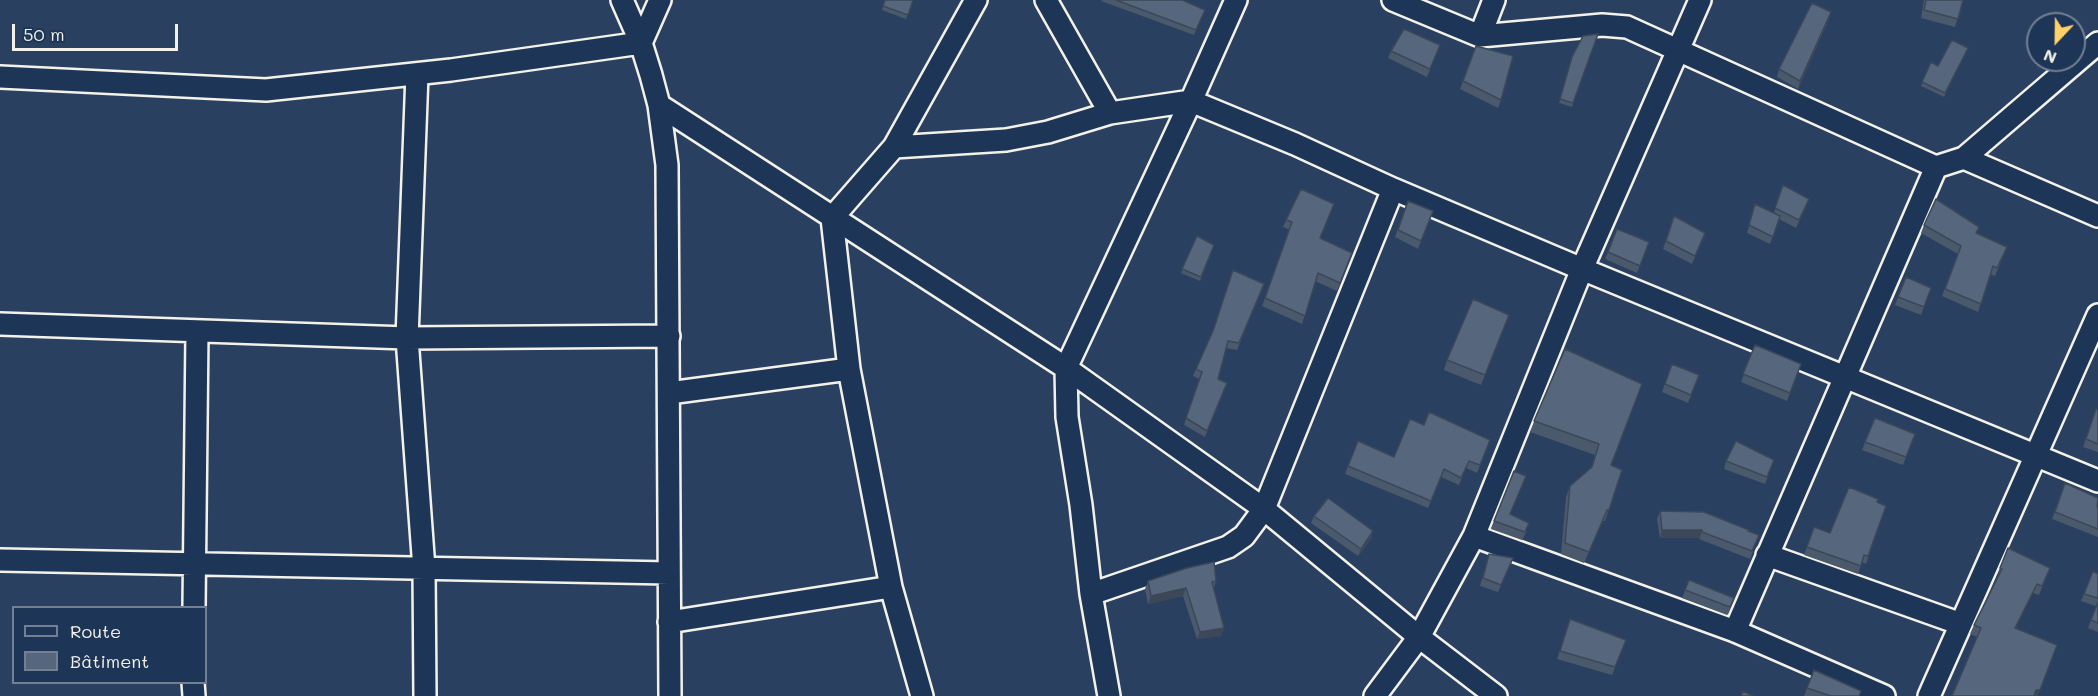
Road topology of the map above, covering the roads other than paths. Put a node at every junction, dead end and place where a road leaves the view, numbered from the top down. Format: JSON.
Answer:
{"nodes":[{"id":1,"x":622,"y":0,"type":"edge"},
{"id":2,"x":660,"y":0,"type":"edge"},
{"id":3,"x":976,"y":0,"type":"edge"},
{"id":4,"x":1046,"y":0,"type":"edge"},
{"id":5,"x":1236,"y":0,"type":"edge"},
{"id":6,"x":1393,"y":0,"type":"edge"},
{"id":7,"x":1494,"y":0,"type":"edge"},
{"id":8,"x":1700,"y":0,"type":"edge"},
{"id":9,"x":1480,"y":36,"type":"junction"},
{"id":10,"x":641,"y":43,"type":"junction"},
{"id":11,"x":2098,"y":44,"type":"edge"},
{"id":12,"x":1678,"y":51,"type":"junction"},
{"id":13,"x":417,"y":74,"type":"junction"},
{"id":14,"x":0,"y":77,"type":"edge"},
{"id":15,"x":1191,"y":101,"type":"junction"},
{"id":16,"x":658,"y":105,"type":"junction"},
{"id":17,"x":1110,"y":112,"type":"junction"},
{"id":18,"x":894,"y":147,"type":"junction"},
{"id":19,"x":1964,"y":158,"type":"junction"},
{"id":20,"x":1936,"y":167,"type":"junction"},
{"id":21,"x":1393,"y":189,"type":"junction"},
{"id":22,"x":2098,"y":216,"type":"edge"},
{"id":23,"x":832,"y":218,"type":"junction"},
{"id":24,"x":1582,"y":269,"type":"junction"},
{"id":25,"x":2098,"y":315,"type":"edge"},
{"id":26,"x":0,"y":324,"type":"edge"},
{"id":27,"x":197,"y":332,"type":"junction"},
{"id":28,"x":669,"y":336,"type":"junction"},
{"id":29,"x":407,"y":338,"type":"junction"},
{"id":30,"x":1066,"y":368,"type":"junction"},
{"id":31,"x":849,"y":369,"type":"junction"},
{"id":32,"x":1845,"y":377,"type":"junction"},
{"id":33,"x":669,"y":393,"type":"junction"},
{"id":34,"x":2037,"y":456,"type":"junction"},
{"id":35,"x":2098,"y":482,"type":"edge"},
{"id":36,"x":1264,"y":509,"type":"junction"},
{"id":37,"x":1474,"y":536,"type":"junction"},
{"id":38,"x":1767,"y":555,"type":"junction"},
{"id":39,"x":0,"y":560,"type":"edge"},
{"id":40,"x":195,"y":564,"type":"junction"},
{"id":41,"x":424,"y":569,"type":"junction"},
{"id":42,"x":669,"y":573,"type":"junction"},
{"id":43,"x":891,"y":587,"type":"junction"},
{"id":44,"x":1091,"y":594,"type":"junction"},
{"id":45,"x":195,"y":606,"type":"edge"},
{"id":46,"x":669,"y":622,"type":"junction"},
{"id":47,"x":1961,"y":624,"type":"junction"},
{"id":48,"x":1735,"y":631,"type":"junction"},
{"id":49,"x":1419,"y":637,"type":"junction"},
{"id":50,"x":425,"y":696,"type":"edge"},
{"id":51,"x":670,"y":696,"type":"edge"},
{"id":52,"x":922,"y":696,"type":"edge"},
{"id":53,"x":1109,"y":696,"type":"edge"},
{"id":54,"x":1375,"y":696,"type":"edge"},
{"id":55,"x":1496,"y":696,"type":"edge"},
{"id":56,"x":1884,"y":696,"type":"edge"},
{"id":57,"x":1929,"y":696,"type":"edge"}],
"edges":[{"from":1,"to":10,"type":"street"},
{"from":2,"to":10,"type":"street"},
{"from":3,"to":18,"type":"street"},
{"from":4,"to":17,"type":"street"},
{"from":5,"to":15,"type":"street"},
{"from":6,"to":9,"type":"street"},
{"from":7,"to":9,"type":"street"},
{"from":8,"to":12,"type":"street"},
{"from":9,"to":12,"type":"street"},
{"from":10,"to":13,"type":"street"},
{"from":10,"to":16,"type":"street"},
{"from":11,"to":19,"type":"street"},
{"from":12,"to":20,"type":"street"},
{"from":12,"to":24,"type":"street"},
{"from":13,"to":14,"type":"street"},
{"from":13,"to":29,"type":"street"},
{"from":15,"to":17,"type":"street"},
{"from":15,"to":21,"type":"street"},
{"from":15,"to":30,"type":"street"},
{"from":16,"to":23,"type":"street"},
{"from":16,"to":28,"type":"street"},
{"from":17,"to":18,"type":"street"},
{"from":18,"to":23,"type":"street"},
{"from":19,"to":20,"type":"street"},
{"from":19,"to":22,"type":"street"},
{"from":20,"to":32,"type":"street"},
{"from":21,"to":24,"type":"street"},
{"from":21,"to":36,"type":"street"},
{"from":23,"to":30,"type":"street"},
{"from":23,"to":31,"type":"street"},
{"from":24,"to":32,"type":"street"},
{"from":24,"to":37,"type":"street"},
{"from":25,"to":34,"type":"street"},
{"from":26,"to":27,"type":"street"},
{"from":27,"to":29,"type":"street"},
{"from":27,"to":40,"type":"street"},
{"from":28,"to":29,"type":"street"},
{"from":28,"to":33,"type":"street"},
{"from":29,"to":41,"type":"street"},
{"from":30,"to":36,"type":"street"},
{"from":30,"to":44,"type":"street"},
{"from":31,"to":33,"type":"street"},
{"from":31,"to":43,"type":"street"},
{"from":32,"to":34,"type":"street"},
{"from":32,"to":38,"type":"street"},
{"from":33,"to":42,"type":"street"},
{"from":34,"to":35,"type":"street"},
{"from":34,"to":47,"type":"street"},
{"from":36,"to":44,"type":"street"},
{"from":36,"to":49,"type":"street"},
{"from":37,"to":48,"type":"street"},
{"from":37,"to":49,"type":"street"},
{"from":38,"to":47,"type":"street"},
{"from":38,"to":48,"type":"street"},
{"from":39,"to":40,"type":"street"},
{"from":40,"to":41,"type":"street"},
{"from":40,"to":45,"type":"street"},
{"from":41,"to":42,"type":"street"},
{"from":41,"to":50,"type":"street"},
{"from":42,"to":46,"type":"street"},
{"from":43,"to":46,"type":"street"},
{"from":43,"to":52,"type":"street"},
{"from":44,"to":53,"type":"street"},
{"from":46,"to":51,"type":"street"},
{"from":47,"to":57,"type":"street"},
{"from":48,"to":56,"type":"street"},
{"from":49,"to":54,"type":"street"},
{"from":49,"to":55,"type":"street"}]}
